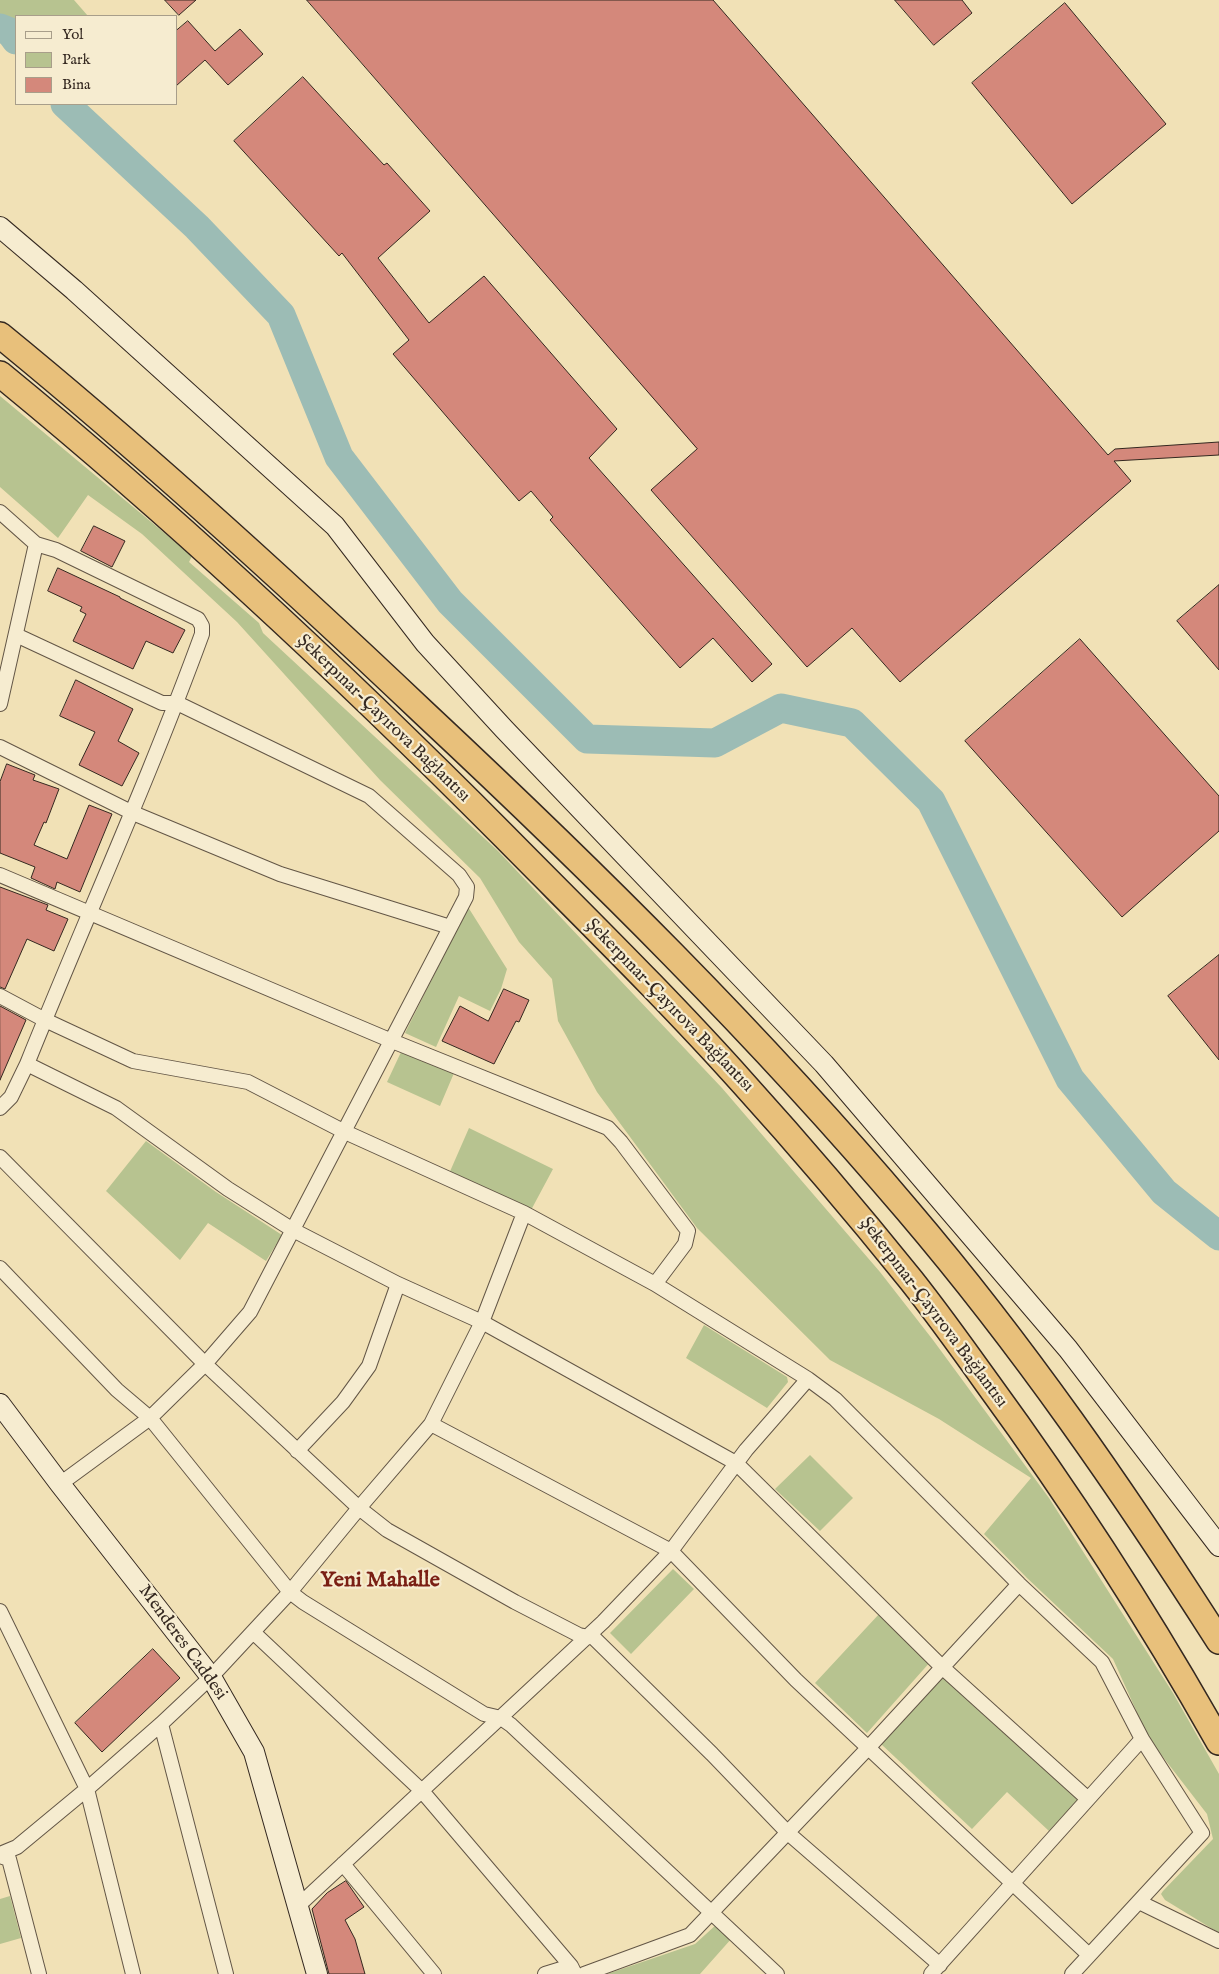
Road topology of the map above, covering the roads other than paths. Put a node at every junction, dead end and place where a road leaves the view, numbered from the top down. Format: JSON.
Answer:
{"nodes":[{"id":1,"x":0,"y":227,"type":"edge"},
{"id":2,"x":0,"y":335,"type":"edge"},
{"id":3,"x":0,"y":374,"type":"edge"},
{"id":4,"x":0,"y":512,"type":"edge"},
{"id":5,"x":36,"y":544,"type":"junction"},
{"id":6,"x":16,"y":635,"type":"junction"},
{"id":7,"x":162,"y":703,"type":"junction"},
{"id":8,"x":0,"y":704,"type":"edge"},
{"id":9,"x":177,"y":704,"type":"junction"},
{"id":10,"x":170,"y":721,"type":"junction"},
{"id":11,"x":0,"y":747,"type":"edge"},
{"id":12,"x":133,"y":813,"type":"junction"},
{"id":13,"x":0,"y":875,"type":"edge"},
{"id":14,"x":90,"y":914,"type":"junction"},
{"id":15,"x":450,"y":927,"type":"junction"},
{"id":16,"x":0,"y":996,"type":"edge"},
{"id":17,"x":45,"y":1020,"type":"junction"},
{"id":18,"x":392,"y":1041,"type":"junction"},
{"id":19,"x":27,"y":1064,"type":"junction"},
{"id":20,"x":0,"y":1108,"type":"edge"},
{"id":21,"x":345,"y":1132,"type":"junction"},
{"id":22,"x":0,"y":1157,"type":"edge"},
{"id":23,"x":524,"y":1213,"type":"junction"},
{"id":24,"x":293,"y":1230,"type":"junction"},
{"id":25,"x":0,"y":1268,"type":"edge"},
{"id":26,"x":398,"y":1284,"type":"junction"},
{"id":27,"x":655,"y":1284,"type":"junction"},
{"id":28,"x":482,"y":1322,"type":"junction"},
{"id":29,"x":205,"y":1364,"type":"junction"},
{"id":30,"x":808,"y":1379,"type":"junction"},
{"id":31,"x":1,"y":1407,"type":"edge"},
{"id":32,"x":150,"y":1418,"type":"junction"},
{"id":33,"x":432,"y":1424,"type":"junction"},
{"id":34,"x":296,"y":1451,"type":"junction"},
{"id":35,"x":736,"y":1463,"type":"junction"},
{"id":36,"x":60,"y":1484,"type":"junction"},
{"id":37,"x":359,"y":1508,"type":"junction"},
{"id":38,"x":1219,"y":1546,"type":"edge"},
{"id":39,"x":671,"y":1551,"type":"junction"},
{"id":40,"x":1019,"y":1584,"type":"junction"},
{"id":41,"x":290,"y":1592,"type":"junction"},
{"id":42,"x":0,"y":1611,"type":"edge"},
{"id":43,"x":4,"y":1627,"type":"edge"},
{"id":44,"x":569,"y":1630,"type":"junction"},
{"id":45,"x":254,"y":1632,"type":"junction"},
{"id":46,"x":594,"y":1633,"type":"junction"},
{"id":47,"x":1219,"y":1642,"type":"edge"},
{"id":48,"x":569,"y":1654,"type":"junction"},
{"id":49,"x":942,"y":1667,"type":"junction"},
{"id":50,"x":212,"y":1677,"type":"junction"},
{"id":51,"x":484,"y":1714,"type":"junction"},
{"id":52,"x":506,"y":1721,"type":"junction"},
{"id":53,"x":162,"y":1724,"type":"junction"},
{"id":54,"x":489,"y":1730,"type":"junction"},
{"id":55,"x":1142,"y":1739,"type":"junction"},
{"id":56,"x":1219,"y":1742,"type":"edge"},
{"id":57,"x":869,"y":1747,"type":"junction"},
{"id":58,"x":87,"y":1789,"type":"junction"},
{"id":59,"x":422,"y":1791,"type":"junction"},
{"id":60,"x":1088,"y":1799,"type":"junction"},
{"id":61,"x":788,"y":1833,"type":"junction"},
{"id":62,"x":0,"y":1855,"type":"edge"},
{"id":63,"x":343,"y":1864,"type":"junction"},
{"id":64,"x":1013,"y":1883,"type":"junction"},
{"id":65,"x":1139,"y":1902,"type":"junction"},
{"id":66,"x":298,"y":1906,"type":"junction"},
{"id":67,"x":712,"y":1913,"type":"junction"},
{"id":68,"x":1219,"y":1941,"type":"edge"},
{"id":69,"x":1089,"y":1955,"type":"junction"},
{"id":70,"x":935,"y":1969,"type":"edge"},
{"id":71,"x":573,"y":1970,"type":"edge"},
{"id":72,"x":39,"y":1974,"type":"edge"},
{"id":73,"x":133,"y":1974,"type":"edge"},
{"id":74,"x":226,"y":1974,"type":"edge"},
{"id":75,"x":317,"y":1974,"type":"edge"},
{"id":76,"x":434,"y":1974,"type":"edge"},
{"id":77,"x":545,"y":1974,"type":"edge"},
{"id":78,"x":584,"y":1974,"type":"edge"},
{"id":79,"x":777,"y":1974,"type":"edge"},
{"id":80,"x":1072,"y":1974,"type":"edge"}],
"edges":[{"from":1,"to":38,"type":"street"},
{"from":2,"to":47,"type":"highway","name":"Şekerpınar-Çayırova Bağlantısı"},
{"from":3,"to":56,"type":"highway","name":"Şekerpınar-Çayırova Bağlantısı"},
{"from":4,"to":5,"type":"street"},
{"from":5,"to":6,"type":"street"},
{"from":5,"to":9,"type":"street"},
{"from":6,"to":7,"type":"street"},
{"from":6,"to":8,"type":"street"},
{"from":7,"to":9,"type":"street"},
{"from":7,"to":10,"type":"street"},
{"from":9,"to":10,"type":"street"},
{"from":9,"to":15,"type":"street"},
{"from":10,"to":12,"type":"street"},
{"from":11,"to":12,"type":"street"},
{"from":12,"to":14,"type":"street"},
{"from":12,"to":15,"type":"street"},
{"from":13,"to":14,"type":"street"},
{"from":14,"to":17,"type":"street"},
{"from":14,"to":18,"type":"street"},
{"from":15,"to":18,"type":"street"},
{"from":16,"to":17,"type":"street"},
{"from":17,"to":19,"type":"street"},
{"from":17,"to":21,"type":"street"},
{"from":18,"to":21,"type":"street"},
{"from":18,"to":27,"type":"street"},
{"from":19,"to":20,"type":"street"},
{"from":19,"to":24,"type":"street"},
{"from":21,"to":23,"type":"street"},
{"from":21,"to":24,"type":"street"},
{"from":22,"to":29,"type":"street"},
{"from":23,"to":27,"type":"street"},
{"from":23,"to":28,"type":"street"},
{"from":24,"to":26,"type":"street"},
{"from":24,"to":29,"type":"street"},
{"from":25,"to":32,"type":"street"},
{"from":26,"to":28,"type":"street"},
{"from":26,"to":34,"type":"street"},
{"from":27,"to":30,"type":"street"},
{"from":28,"to":33,"type":"street"},
{"from":28,"to":35,"type":"street"},
{"from":29,"to":32,"type":"street"},
{"from":29,"to":34,"type":"street"},
{"from":30,"to":35,"type":"street"},
{"from":30,"to":40,"type":"street"},
{"from":31,"to":36,"type":"street","name":"Menderes Caddesi"},
{"from":32,"to":36,"type":"street"},
{"from":32,"to":41,"type":"street"},
{"from":33,"to":37,"type":"street"},
{"from":33,"to":39,"type":"street"},
{"from":34,"to":37,"type":"street"},
{"from":35,"to":39,"type":"street"},
{"from":35,"to":49,"type":"street"},
{"from":36,"to":50,"type":"street","name":"Menderes Caddesi"},
{"from":37,"to":41,"type":"street"},
{"from":37,"to":44,"type":"street"},
{"from":39,"to":46,"type":"street"},
{"from":39,"to":57,"type":"street"},
{"from":40,"to":49,"type":"street"},
{"from":40,"to":55,"type":"street"},
{"from":41,"to":45,"type":"street"},
{"from":41,"to":51,"type":"street"},
{"from":42,"to":43,"type":"street"},
{"from":43,"to":58,"type":"street"},
{"from":44,"to":46,"type":"street"},
{"from":44,"to":48,"type":"street"},
{"from":45,"to":50,"type":"street"},
{"from":45,"to":59,"type":"street"},
{"from":46,"to":48,"type":"street"},
{"from":46,"to":61,"type":"street"},
{"from":48,"to":52,"type":"street"},
{"from":49,"to":57,"type":"street"},
{"from":49,"to":60,"type":"street"},
{"from":50,"to":53,"type":"street"},
{"from":50,"to":66,"type":"street","name":"Menderes Caddesi"},
{"from":51,"to":52,"type":"street"},
{"from":51,"to":54,"type":"street"},
{"from":52,"to":54,"type":"street"},
{"from":52,"to":67,"type":"street"},
{"from":53,"to":58,"type":"street"},
{"from":53,"to":74,"type":"street"},
{"from":54,"to":59,"type":"street"},
{"from":55,"to":60,"type":"street"},
{"from":55,"to":65,"type":"street"},
{"from":57,"to":61,"type":"street"},
{"from":57,"to":64,"type":"street"},
{"from":58,"to":62,"type":"street"},
{"from":58,"to":73,"type":"street"},
{"from":59,"to":63,"type":"street"},
{"from":59,"to":71,"type":"street"},
{"from":60,"to":64,"type":"street"},
{"from":61,"to":67,"type":"street"},
{"from":61,"to":70,"type":"street"},
{"from":62,"to":72,"type":"street"},
{"from":63,"to":66,"type":"street"},
{"from":63,"to":76,"type":"street"},
{"from":64,"to":69,"type":"street"},
{"from":64,"to":70,"type":"street"},
{"from":65,"to":68,"type":"street"},
{"from":65,"to":69,"type":"street"},
{"from":66,"to":75,"type":"street","name":"Menderes Caddesi"},
{"from":67,"to":78,"type":"street"},
{"from":67,"to":79,"type":"street"},
{"from":69,"to":80,"type":"street"},
{"from":71,"to":77,"type":"street"}]}
